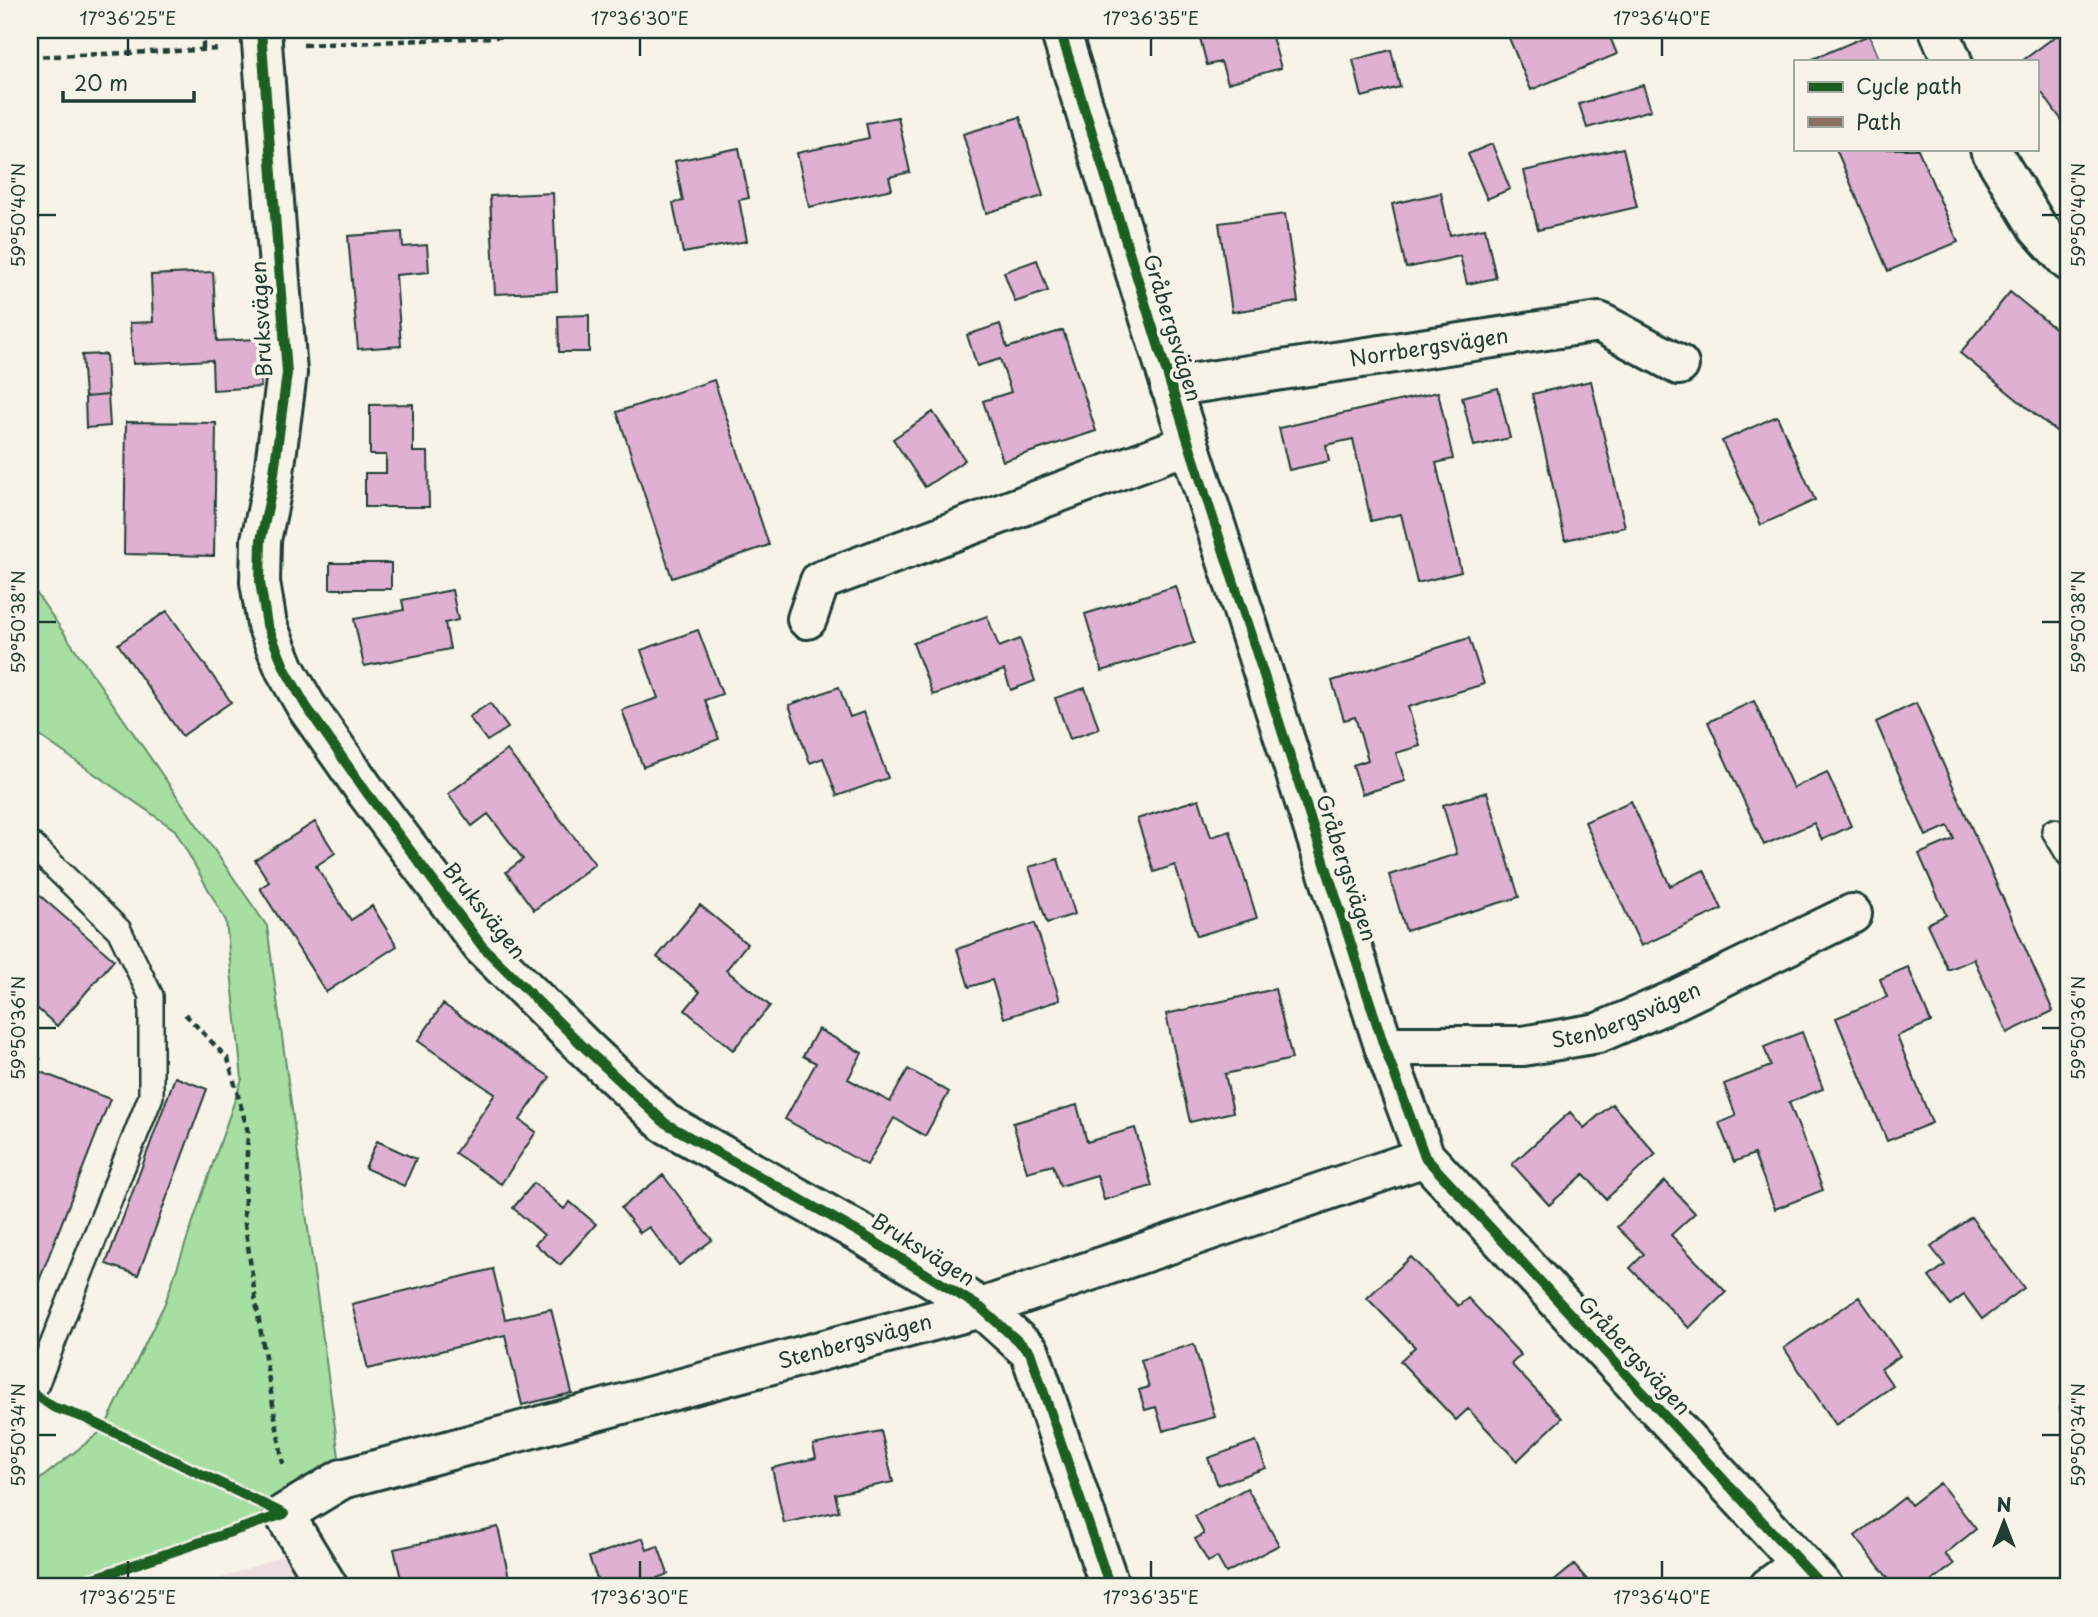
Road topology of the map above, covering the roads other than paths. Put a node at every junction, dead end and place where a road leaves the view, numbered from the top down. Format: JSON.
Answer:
{"nodes":[{"id":1,"x":1059,"y":30,"type":"edge"},
{"id":2,"x":1939,"y":30,"type":"edge"},
{"id":3,"x":262,"y":38,"type":"edge"},
{"id":4,"x":1952,"y":60,"type":"edge"},
{"id":5,"x":1991,"y":150,"type":"edge"},
{"id":6,"x":2068,"y":261,"type":"edge"},
{"id":7,"x":1679,"y":365,"type":"dead end"},
{"id":8,"x":1170,"y":387,"type":"junction"},
{"id":9,"x":1189,"y":444,"type":"junction"},
{"id":10,"x":807,"y":619,"type":"dead end"},
{"id":11,"x":2054,"y":831,"type":"dead end"},
{"id":12,"x":30,"y":843,"type":"edge"},
{"id":13,"x":2068,"y":854,"type":"edge"},
{"id":14,"x":1852,"y":914,"type":"dead end"},
{"id":15,"x":1384,"y":1046,"type":"junction"},
{"id":16,"x":1425,"y":1157,"type":"junction"},
{"id":17,"x":981,"y":1308,"type":"junction"},
{"id":18,"x":30,"y":1394,"type":"edge"},
{"id":19,"x":1812,"y":1576,"type":"edge"},
{"id":20,"x":327,"y":1587,"type":"edge"},
{"id":21,"x":1110,"y":1587,"type":"edge"},
{"id":22,"x":1769,"y":1587,"type":"edge"}],
"edges":[{"from":1,"to":8,"type":"street","name":"Gråbergsvägen"},
{"from":2,"to":4,"type":"street"},
{"from":3,"to":17,"type":"street","name":"Bruksvägen"},
{"from":5,"to":6,"type":"street"},
{"from":7,"to":8,"type":"street","name":"Norrbergsvägen"},
{"from":8,"to":9,"type":"street","name":"Gråbergsvägen"},
{"from":9,"to":10,"type":"street"},
{"from":9,"to":15,"type":"street","name":"Gråbergsvägen"},
{"from":11,"to":13,"type":"lane"},
{"from":12,"to":18,"type":"lane"},
{"from":14,"to":15,"type":"street","name":"Stenbergsvägen"},
{"from":15,"to":16,"type":"street","name":"Gråbergsvägen"},
{"from":16,"to":17,"type":"street","name":"Stenbergsvägen"},
{"from":16,"to":19,"type":"street","name":"Gråbergsvägen"},
{"from":17,"to":20,"type":"street","name":"Stenbergsvägen"},
{"from":17,"to":21,"type":"street","name":"Bruksvägen"},
{"from":19,"to":22,"type":"street"}]}
